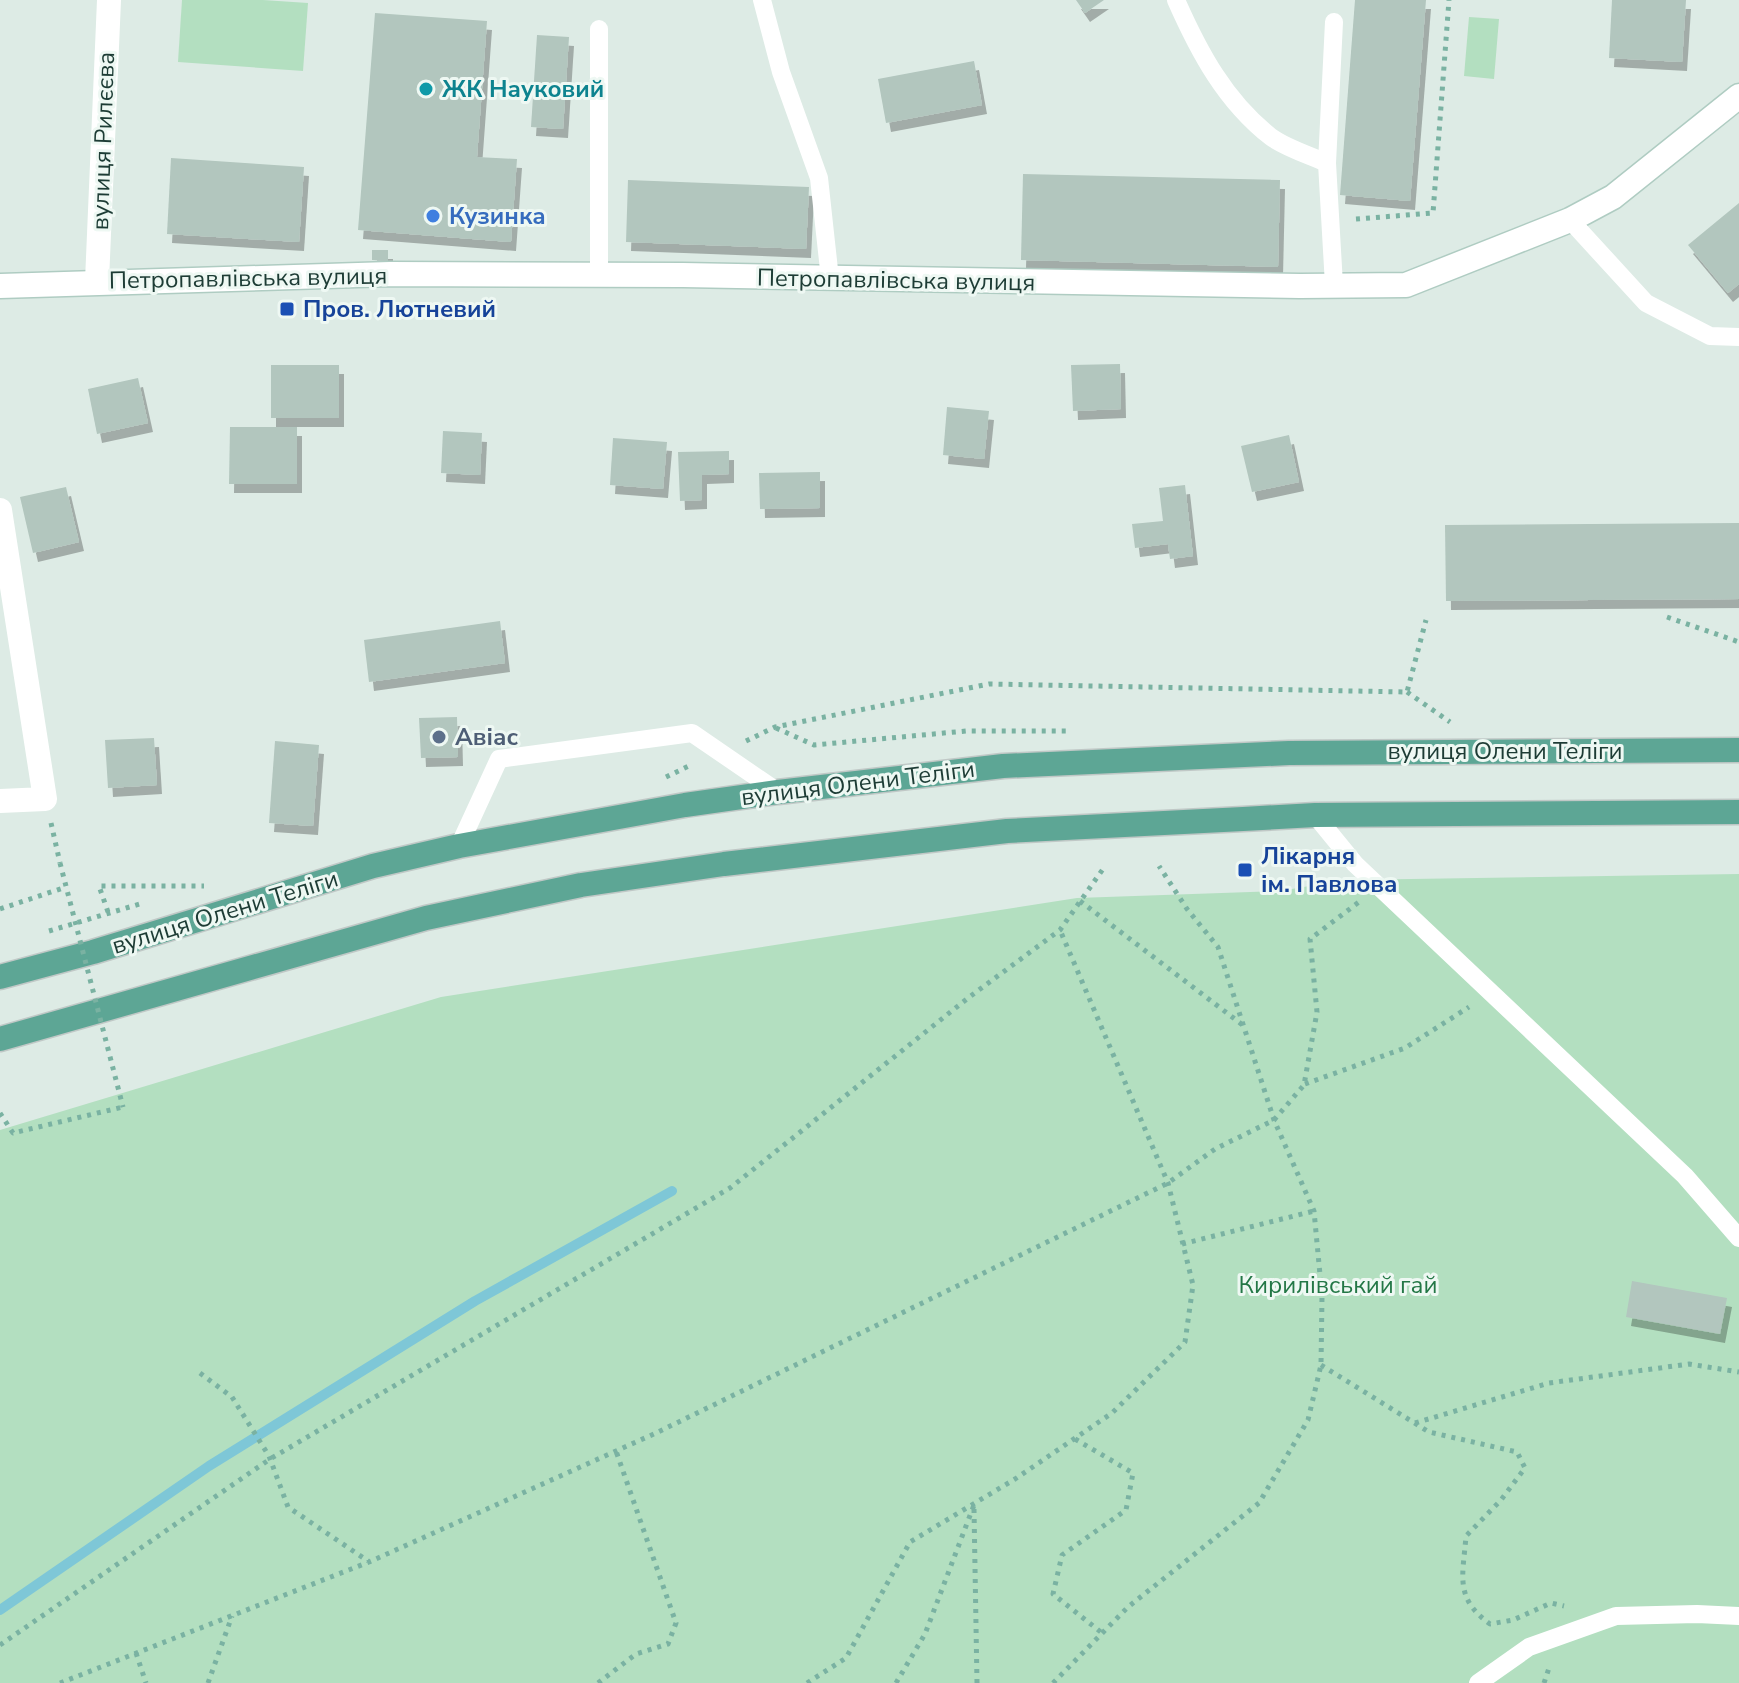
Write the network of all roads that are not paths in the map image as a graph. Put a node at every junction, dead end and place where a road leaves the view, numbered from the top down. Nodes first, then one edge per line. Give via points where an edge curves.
1 (109, 0) edge
2 (762, 0) edge
3 (1176, 0) edge
4 (1334, 22) dead end
5 (599, 29) dead end
6 (1739, 96) edge
7 (1327, 163) junction
8 (1570, 220) junction
9 (599, 275) junction
10 (830, 279) junction
11 (97, 281) junction
12 (1334, 285) junction
13 (0, 286) edge
14 (1739, 337) edge
15 (0, 510) edge
16 (1739, 750) edge
17 (778, 792) junction
18 (0, 801) edge
19 (1739, 812) edge
20 (1315, 815) junction
21 (459, 846) junction
22 (0, 977) edge
23 (0, 1039) edge
24 (1739, 1238) edge
25 (1739, 1616) edge
26 (1478, 1683) edge

1 - 11 street, вулиця Рилєєва
2 - 10 lane via 819,178
3 - 7 lane via 1198,51 1236,105 1273,138
4 - 7 lane
5 - 9 lane
6 - 8 street, Петропавлівська вулиця via 1613,197
7 - 12 lane
8 - 12 street, Петропавлівська вулиця via 1406,285
8 - 14 lane via 1646,303 1710,336
9 - 10 street, Петропавлівська вулиця
9 - 11 street, Петропавлівська вулиця
10 - 12 street, Петропавлівська вулиця
11 - 13 street, Петропавлівська вулиця
15 - 18 street via 45,799
16 - 17 main road, вулиця Олени Теліги via 1273,753 1003,766
17 - 21 main road, вулиця Олени Теліги
17 - 21 lane via 692,733 499,759
19 - 20 main road
20 - 23 main road via 1007,831 581,885 426,918
20 - 24 lane via 1355,864 1685,1176
21 - 22 main road, вулиця Олени Теліги via 373,866
25 - 26 lane via 1616,1616 1529,1647

